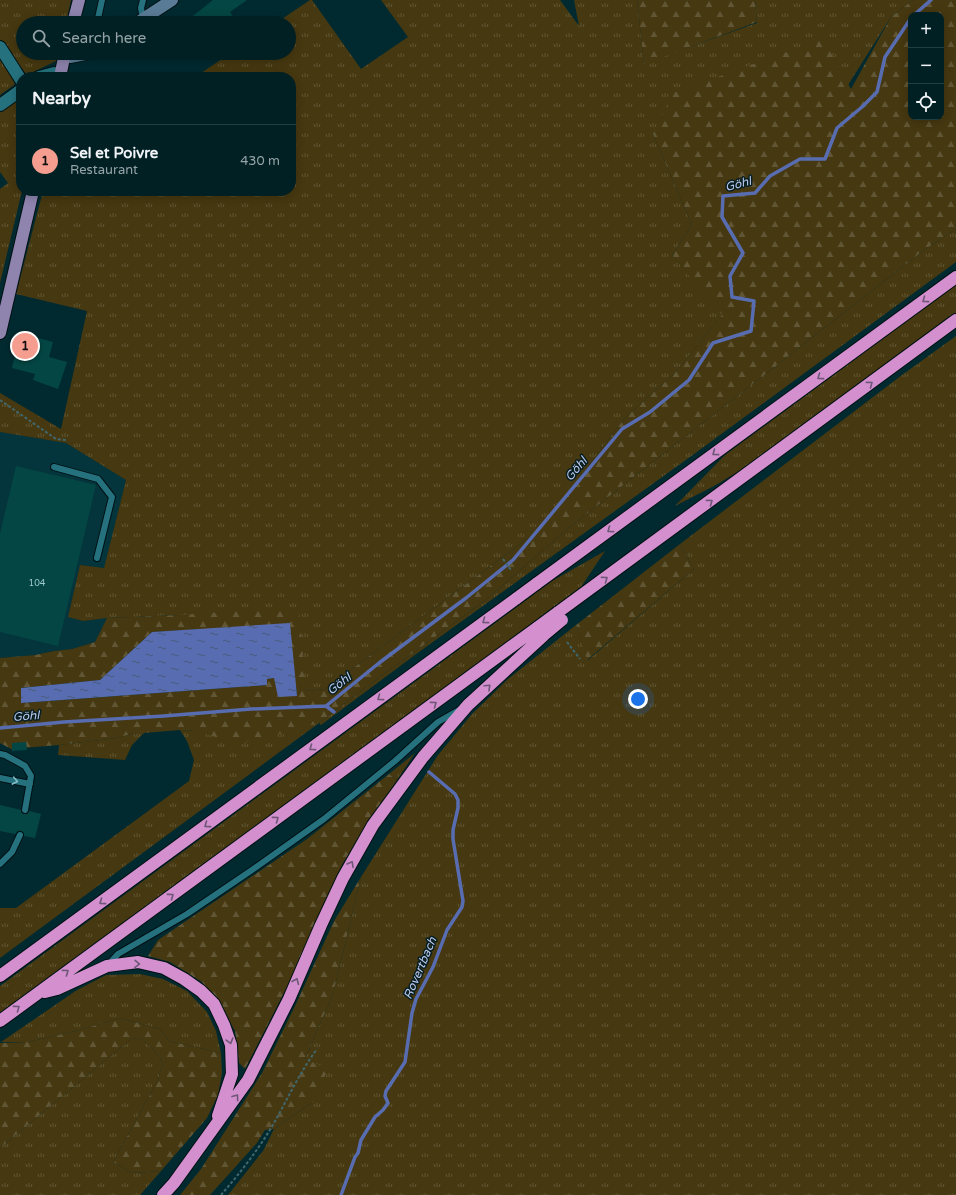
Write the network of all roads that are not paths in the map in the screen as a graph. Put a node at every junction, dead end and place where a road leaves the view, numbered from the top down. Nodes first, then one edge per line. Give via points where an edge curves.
1 (79, 0) edge
2 (102, 0) edge
3 (143, 0) edge
4 (172, 0) edge
5 (75, 16) edge
6 (99, 16) edge
7 (140, 16) edge
8 (148, 16) edge
9 (0, 47) edge
10 (64, 60) edge
11 (16, 72) edge
12 (61, 72) edge
13 (16, 93) edge
14 (0, 104) edge
15 (32, 196) edge
16 (956, 277) edge
17 (956, 320) edge
18 (0, 333) edge
19 (54, 467) dead end
20 (96, 558) dead end
21 (541, 631) junction
22 (468, 705) junction
23 (0, 754) edge
24 (0, 778) edge
25 (30, 784) junction
26 (25, 810) dead end
27 (20, 835) dead end
28 (0, 864) edge
29 (107, 966) junction
30 (0, 976) edge
31 (34, 996) junction
32 (0, 1021) edge
33 (214, 1128) junction
34 (163, 1195) edge

1 - 5 main road
2 - 6 lane
3 - 7 lane
4 - 8 street
9 - 11 street
10 - 12 main road
13 - 14 street
15 - 18 main road
16 -> 30 highway, bridge
21 -> 17 highway, bridge via 573,602
19 - 20 lane via 98,478 112,497
22 -> 21 highway
31 -> 21 highway via 391,735
22 - 29 lane via 438,722 324,819 186,914 118,954
33 -> 22 highway via 248,1080 289,999 342,878 373,825 411,772
23 - 25 lane via 25,766 31,776
24 -> 25 lane
25 - 26 lane
27 - 28 lane via 12,852
29 - 31 highway via 57,989
29 -> 33 highway via 138,962 164,968 201,991 214,1004 232,1045 232,1074
32 -> 31 highway
33 - 34 highway

